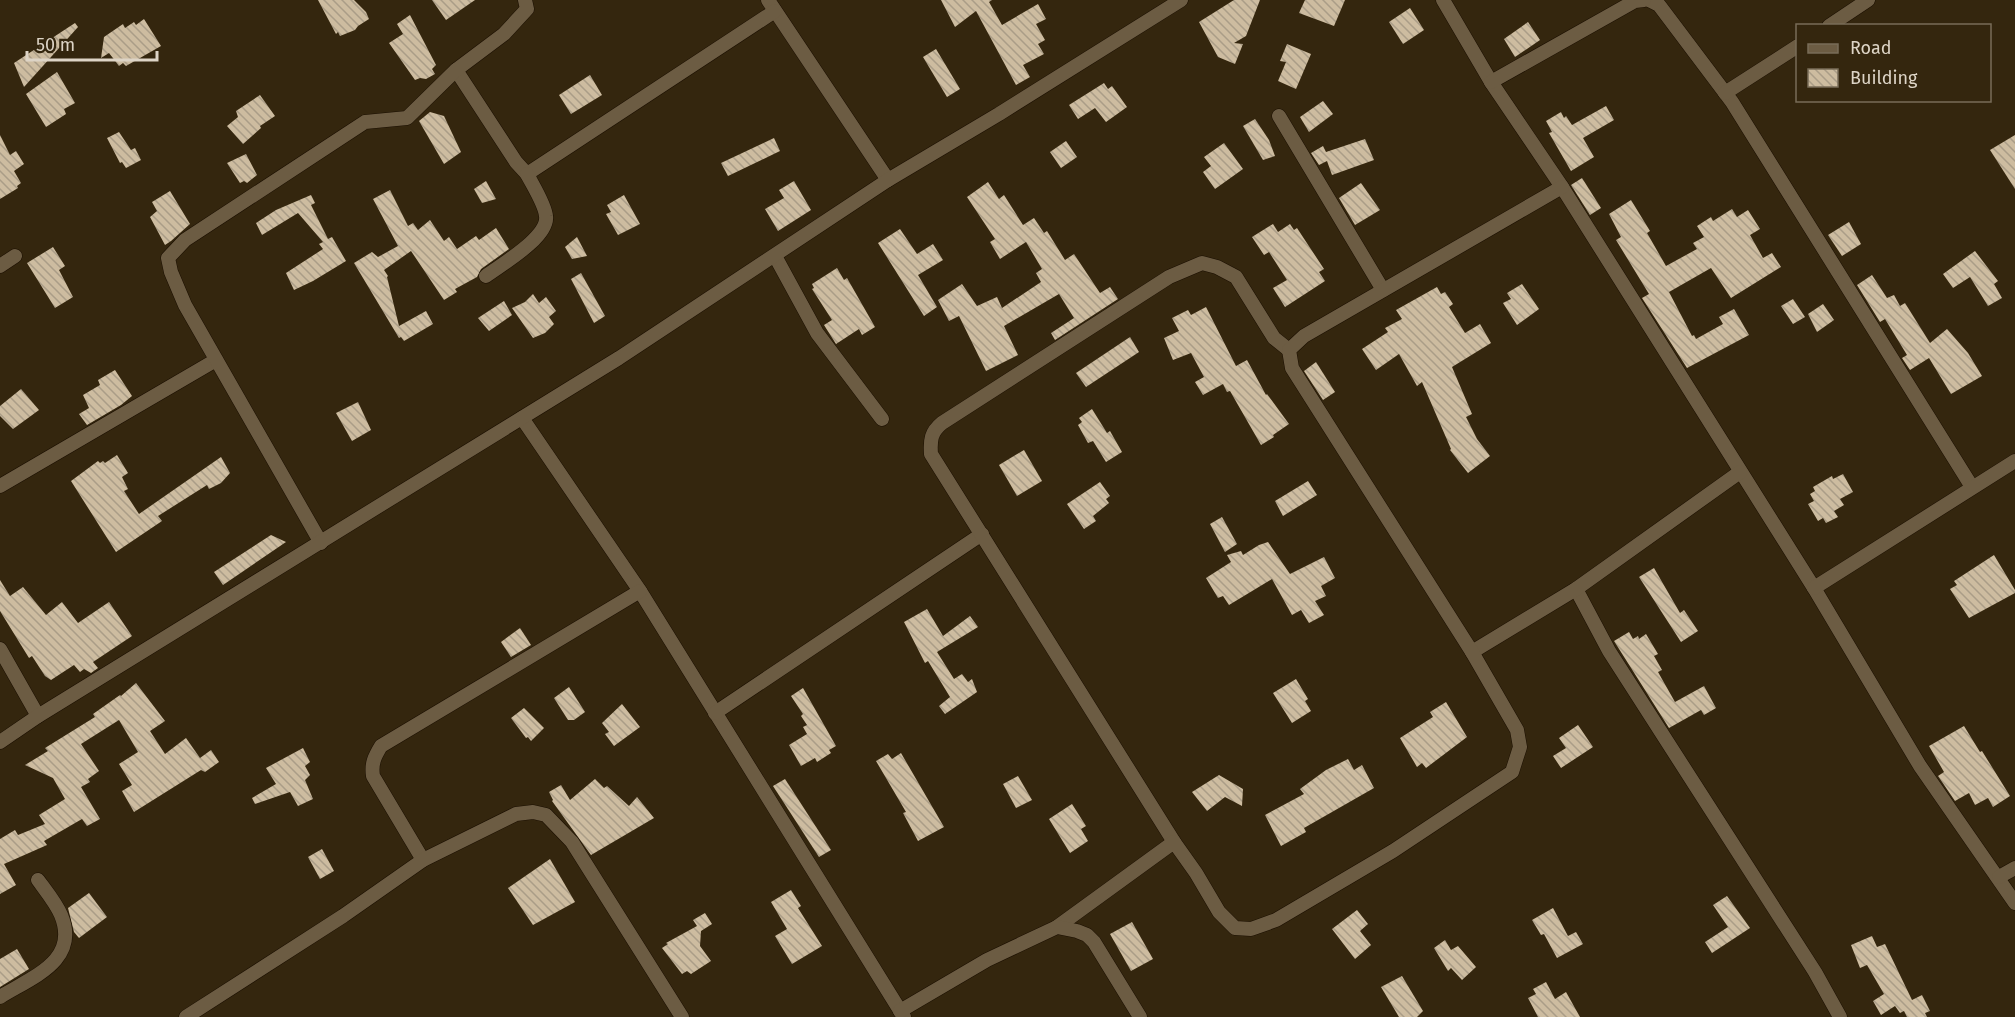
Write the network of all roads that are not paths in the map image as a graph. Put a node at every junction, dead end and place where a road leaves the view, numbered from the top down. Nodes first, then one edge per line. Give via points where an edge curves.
1 (525, 0) edge
2 (1181, 0) edge
3 (1443, 0) edge
4 (1644, 0) edge
5 (1648, 0) edge
6 (1868, 0) edge
7 (772, 5) edge
8 (1832, 24) edge
9 (1796, 47) edge
10 (456, 70) junction
11 (1491, 82) junction
12 (1725, 93) junction
13 (1279, 116) dead end
14 (527, 174) junction
15 (888, 180) junction
16 (1562, 188) junction
17 (15, 256) dead end
18 (775, 256) junction
19 (0, 266) edge
20 (486, 276) dead end
21 (1383, 290) junction
22 (1289, 350) junction
23 (216, 360) junction
24 (522, 418) junction
25 (882, 419) dead end
26 (2015, 461) edge
27 (1740, 472) junction
28 (0, 486) edge
29 (1972, 487) junction
30 (982, 534) junction
31 (321, 543) junction
32 (1814, 588) junction
33 (1576, 589) junction
34 (640, 591) junction
35 (0, 649) edge
36 (1472, 652) junction
37 (715, 713) junction
38 (38, 716) junction
39 (0, 742) edge
40 (1174, 842) junction
41 (423, 860) junction
42 (2015, 868) edge
43 (1999, 878) junction
44 (38, 880) dead end
45 (2015, 903) edge
46 (1058, 927) junction
47 (0, 997) edge
48 (902, 1014) edge
49 (186, 1017) edge
50 (682, 1017) edge
51 (1140, 1017) edge
52 (1840, 1017) edge

1 - 10 street via 527,9 504,34
2 - 15 street
3 - 11 street
4 - 11 street via 1635,1
5 - 12 street via 1659,5
6 - 8 street
7 - 14 street
7 - 15 street
9 - 12 street
10 - 14 street
10 - 23 street via 407,118 365,123 185,240 168,258 185,305
11 - 16 street
12 - 29 street
13 - 21 street
14 - 20 street via 547,214 546,227
15 - 18 street
16 - 21 street
16 - 27 street
17 - 19 street
18 - 24 street
18 - 25 street via 817,333
21 - 22 street via 1304,336
22 - 30 street via 1274,338 1236,277 1202,263 1169,277 935,429 930,438 931,454
22 - 36 street via 1292,368
23 - 28 street
23 - 31 street
24 - 31 street
24 - 34 street
26 - 29 street
27 - 32 street
27 - 33 street
29 - 32 street
30 - 37 street
30 - 40 street
31 - 38 street
32 - 43 street via 1920,766
33 - 36 street
33 - 52 street via 1609,651
34 - 37 street
34 - 41 street via 381,746 374,757 373,776
35 - 38 street
36 - 40 street via 1517,730 1520,747 1512,772 1393,851 1276,920 1251,930 1235,928 1219,912
37 - 48 street
38 - 39 street
40 - 46 street
41 - 49 street
41 - 50 street via 516,814 546,815 572,842
42 - 43 street
43 - 45 street
44 - 47 street via 61,914 65,946 56,962
46 - 48 street via 987,960
46 - 51 street via 1087,935 1094,942

